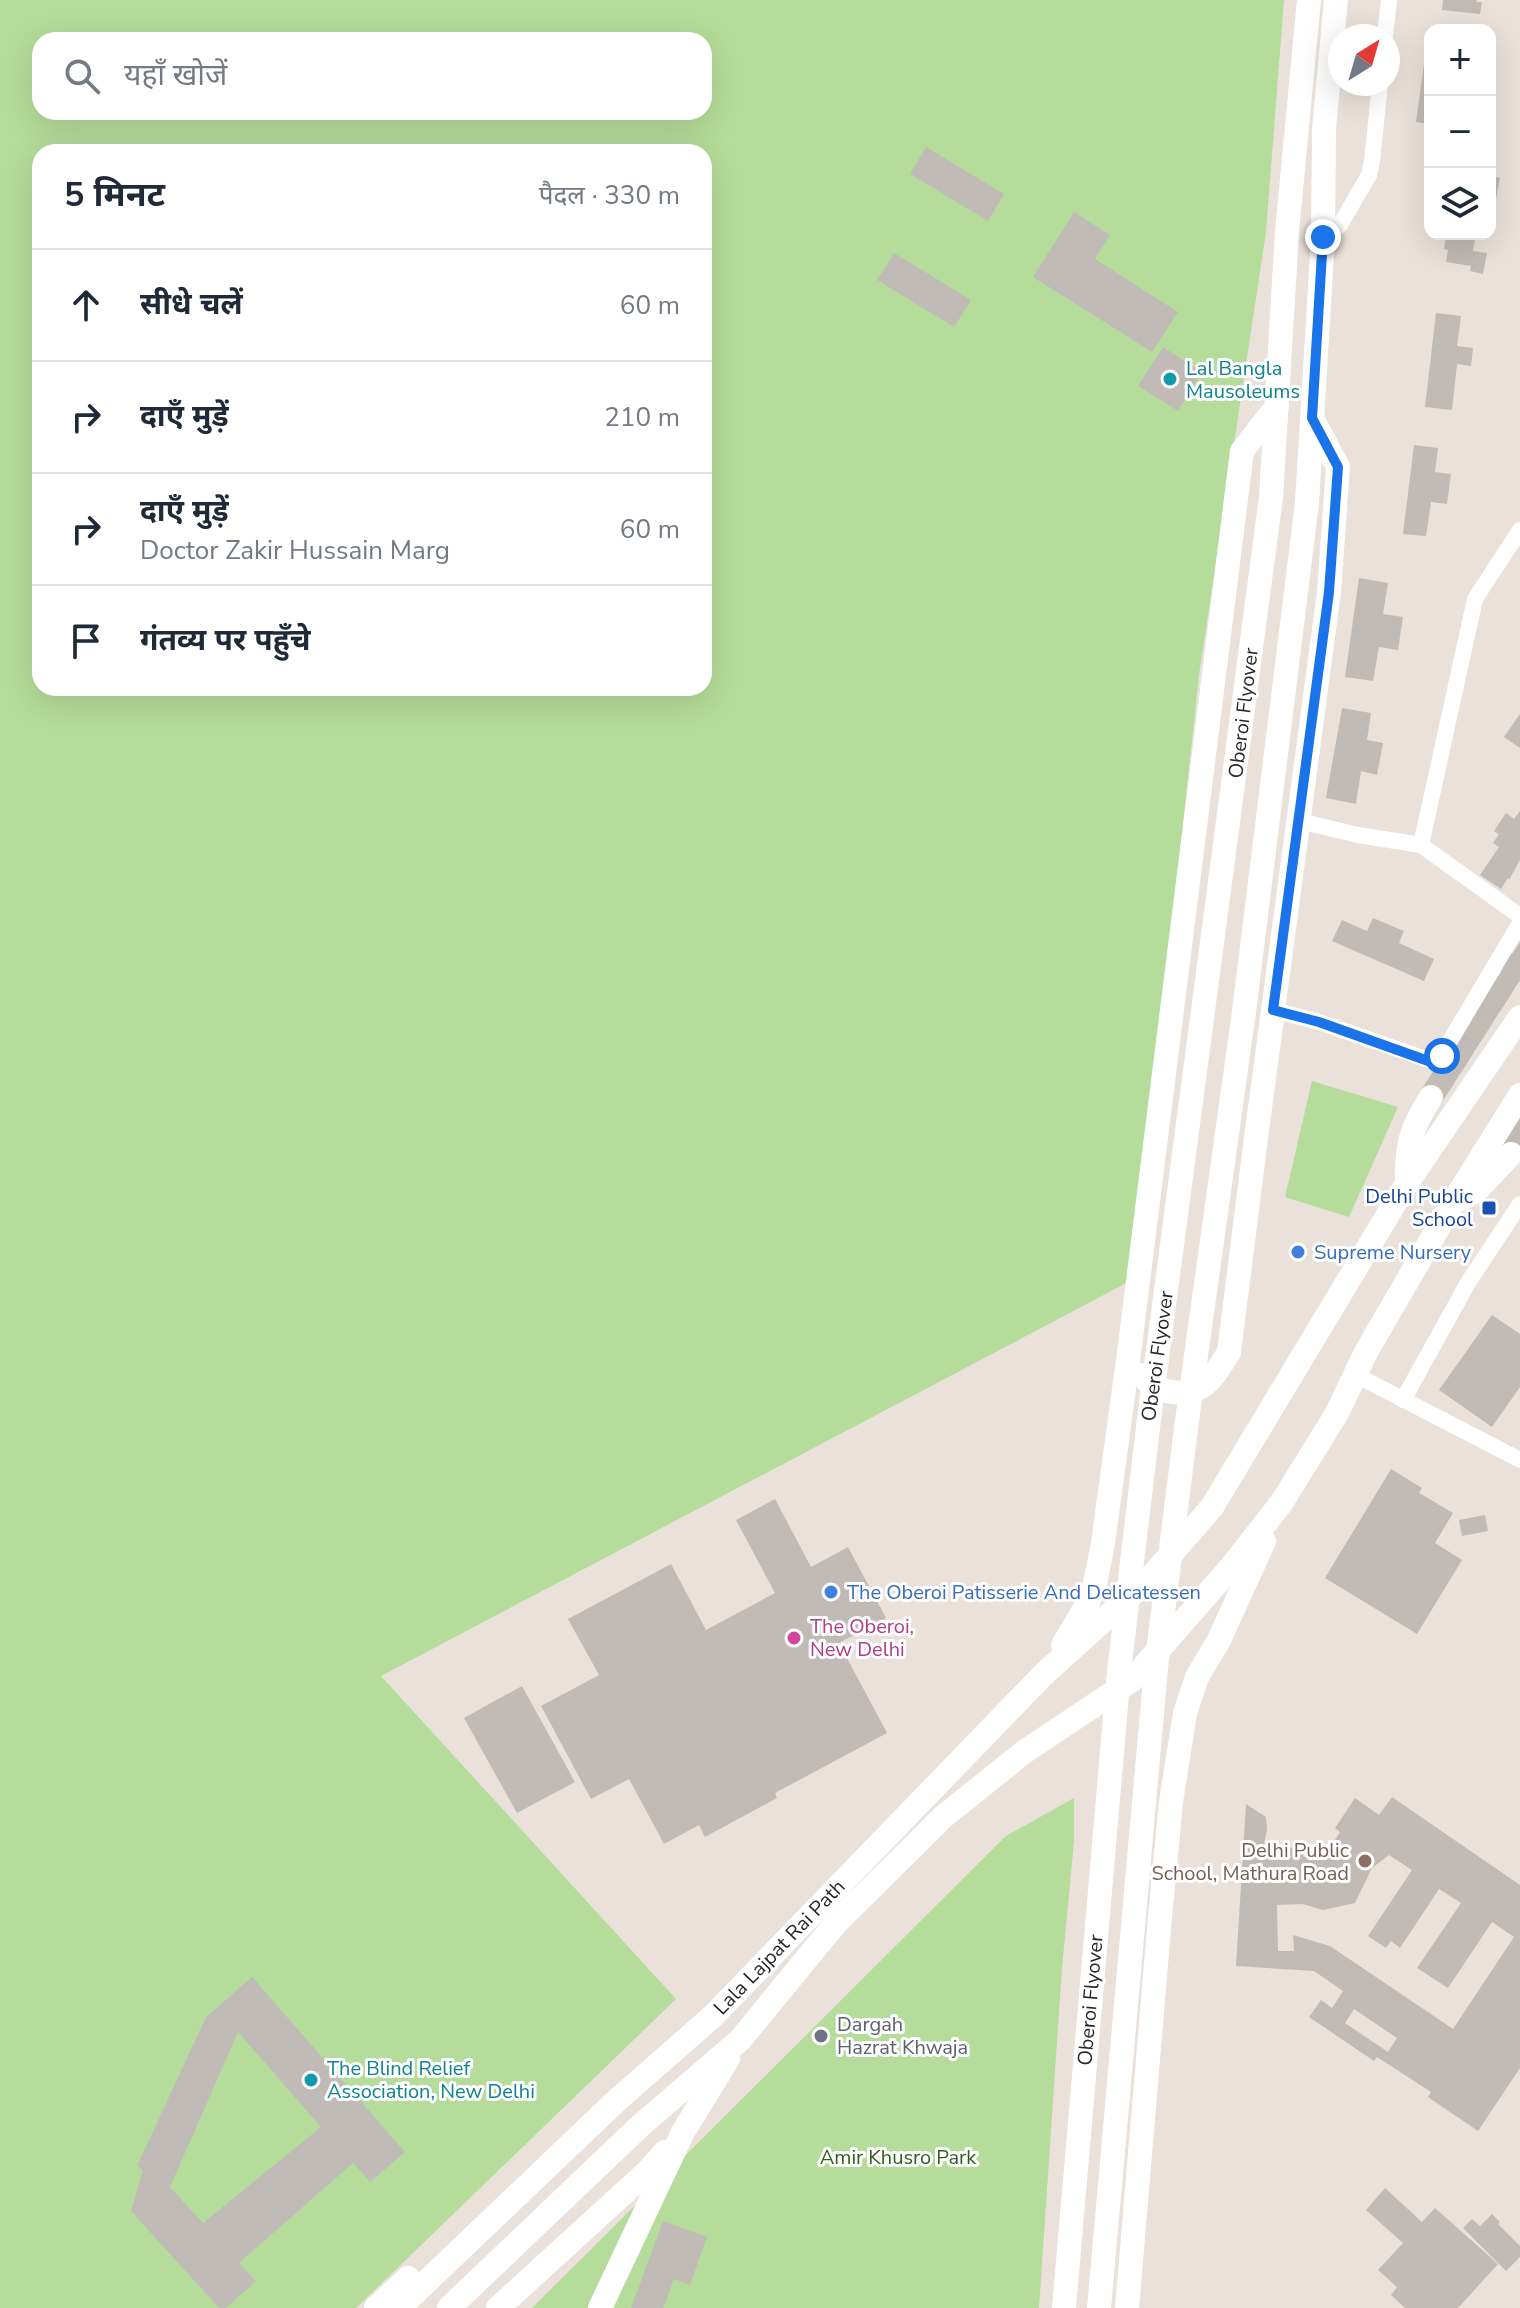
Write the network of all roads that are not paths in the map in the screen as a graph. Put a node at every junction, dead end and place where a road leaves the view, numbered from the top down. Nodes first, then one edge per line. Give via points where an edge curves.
1 (1309, 0) edge
2 (1336, 0) edge
3 (1389, 0) edge
4 (1386, 24) edge
5 (1379, 96) edge
6 (1323, 237) junction
7 (1277, 406) junction
8 (1312, 418) junction
9 (1520, 530) edge
10 (1299, 821) junction
11 (1421, 845) junction
12 (1520, 916) edge
13 (1520, 923) edge
14 (1273, 1010) junction
15 (1520, 1017) edge
16 (1520, 1095) edge
17 (1431, 1097) tunnel mouth
18 (1511, 1154) dead end
19 (1407, 1183) junction
20 (1452, 1204) junction
21 (1520, 1204) edge
22 (1130, 1345) junction
23 (1354, 1374) junction
24 (1403, 1400) junction
25 (1517, 1452) edge
26 (1282, 1502) junction
27 (1044, 1674) junction
28 (713, 2016) junction
29 (740, 2040) junction
30 (683, 2132) junction
31 (376, 2308) edge
32 (399, 2308) edge
33 (449, 2308) edge
34 (498, 2308) edge
35 (600, 2308) edge
36 (1064, 2308) edge
37 (1099, 2308) edge
38 (1127, 2308) edge

1 - 7 main road, Oberoi Flyover
2 - 6 main road, Oberoi Flyover via 1324,129
3 - 4 street
5 - 6 street via 1369,175 1340,225
6 - 8 main road, Oberoi Flyover
7 - 22 main road via 1242,451
7 - 36 main road, Oberoi Flyover via 1271,497 1119,1671
8 - 10 main road via 1338,467 1329,592
8 - 37 main road, Oberoi Flyover via 1307,503 1244,1012 1156,1668
9 - 11 street via 1475,599
10 - 11 street
10 - 14 main road
11 - 12 street
13 - 14 street via 1437,1063
14 - 22 main road via 1229,1352 1201,1387 1178,1392 1146,1381
15 - 19 main road, Lala Lajpat Rai Path
16 - 20 main road
17 - 19 main road via 1406,1153
18 - 20 main road via 1477,1190
19 - 27 main road, Lala Lajpat Rai Path via 1212,1507 1151,1577
20 - 23 main road
21 - 24 street via 1469,1281
22 - 27 main road via 1095,1584 1077,1624
23 - 24 street
23 - 26 main road via 1337,1413
24 - 25 street
26 - 29 main road, Lala Lajpat Rai Path via 1132,1680 1024,1752 943,1817 836,1923
26 - 38 main road via 1197,1677 1185,1713 1171,1802
27 - 28 main road, Lala Lajpat Rai Path
28 - 31 main road via 621,2082
28 - 32 main road, Lala Lajpat Rai Path
29 - 30 main road
29 - 33 main road, Lala Lajpat Rai Path via 640,2126
30 - 34 main road via 648,2171
30 - 35 main road

